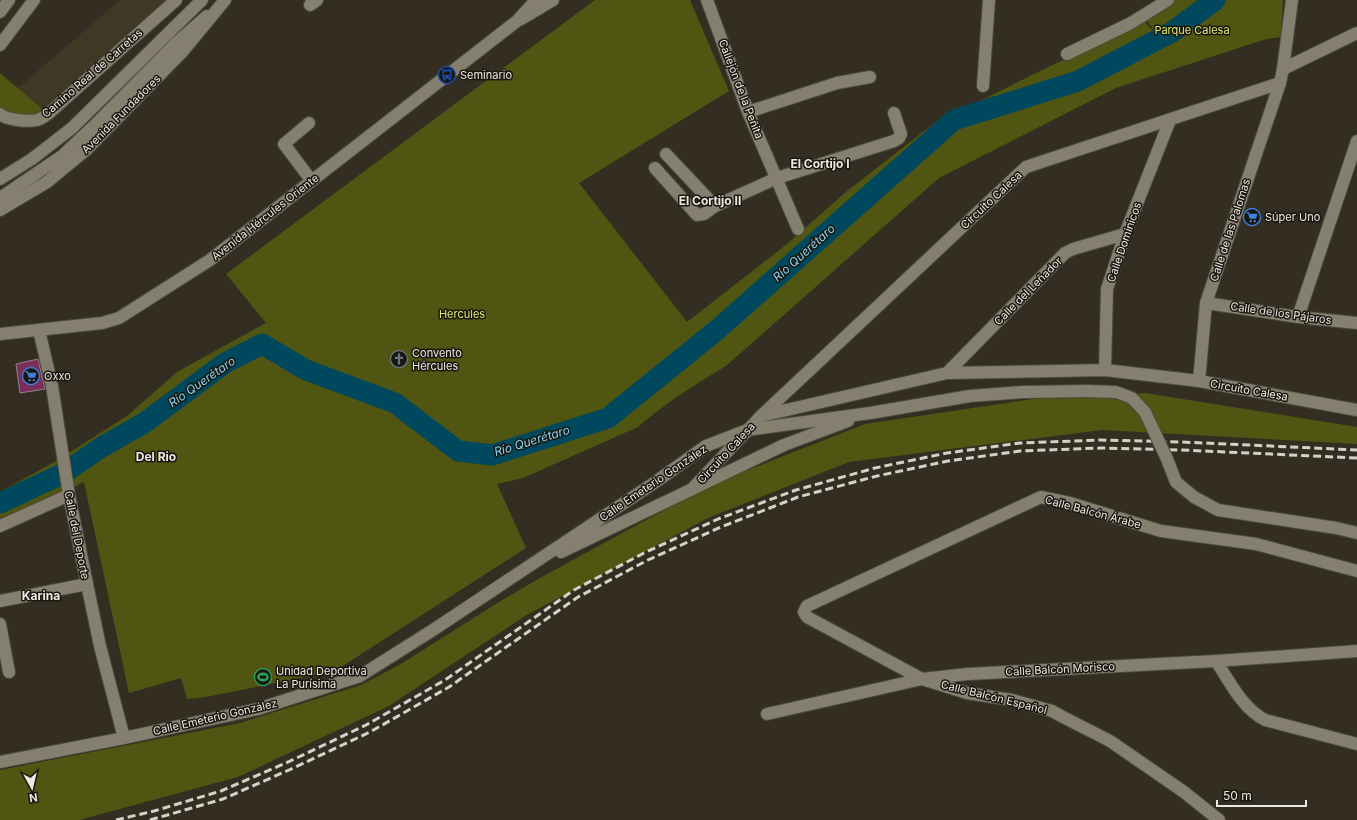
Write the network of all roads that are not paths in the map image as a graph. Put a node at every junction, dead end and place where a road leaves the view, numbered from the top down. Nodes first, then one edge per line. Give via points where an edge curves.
1 (9, 0) edge
2 (34, 0) edge
3 (176, 0) edge
4 (202, 0) edge
5 (536, 0) edge
6 (553, 0) edge
7 (707, 0) edge
8 (989, 0) edge
9 (1168, 0) edge
10 (1292, 0) edge
11 (222, 3) edge
12 (0, 12) edge
13 (517, 21) junction
14 (1357, 34) edge
15 (0, 45) edge
16 (1067, 54) dead end
17 (1284, 69) junction
18 (870, 77) dead end
19 (1280, 83) junction
20 (983, 86) dead end
21 (748, 112) junction
22 (894, 113) dead end
23 (0, 114) edge
24 (1170, 120) junction
25 (309, 123) dead end
26 (1357, 141) edge
27 (666, 154) dead end
28 (655, 168) dead end
29 (777, 178) junction
30 (0, 179) edge
31 (311, 180) junction
32 (0, 198) edge
33 (715, 206) junction
34 (0, 210) edge
35 (798, 229) dead end
36 (1125, 234) junction
37 (1206, 303) junction
38 (1298, 317) junction
39 (1357, 323) edge
40 (40, 330) junction
41 (0, 334) edge
42 (1105, 370) junction
43 (947, 373) junction
44 (1199, 381) junction
45 (1357, 410) edge
46 (870, 413) junction
47 (761, 416) junction
48 (747, 430) junction
49 (654, 483) junction
50 (691, 490) junction
51 (68, 492) junction
52 (664, 503) junction
53 (0, 526) edge
54 (1357, 534) edge
55 (1357, 571) edge
56 (519, 573) junction
57 (87, 584) junction
58 (0, 601) edge
59 (804, 612) joint
60 (0, 624) edge
61 (1357, 650) edge
62 (1216, 661) junction
63 (9, 672) dead end
64 (922, 679) junction
65 (768, 714) dead end
66 (124, 738) junction
67 (1357, 744) edge
68 (0, 762) edge
69 (1219, 820) edge

1 - 12 street
2 - 15 street
3 - 23 street, Camino Real de Carretas via 39,120 26,121 3,117
4 - 30 street via 72,128 32,159
5 - 13 street
6 - 13 street
7 - 21 street, Callejón de la Peñita
8 - 20 street
9 - 16 street via 1131,23
10 - 17 street
11 - 32 street via 176,43 62,156
11 - 34 street, Avenida Fundadores via 183,51 87,149 47,182
13 - 31 street, Avenida Hércules Oriente
14 - 17 street
17 - 19 street
18 - 21 street via 837,83
19 - 24 street, Circuito Calesa
19 - 37 street, Calle de las Palomas
21 - 29 street, Callejón de la Peñita
22 - 29 street via 901,134 894,141
24 - 36 street, Calle Dominicos
24 - 47 street, Circuito Calesa via 1026,167
25 - 31 street via 284,144
26 - 38 street
27 - 33 street
28 - 33 street via 697,215 704,214
29 - 33 street
29 - 35 street, Callejón de la Peñita
31 - 40 street, Avenida Hércules Oriente via 210,260 119,318 102,323
36 - 42 street, Calle Dominicos via 1107,289
36 - 43 street, Calle del Leñador via 1065,253
37 - 38 street, Calle de los Pájaros
37 - 44 street, Calle de las Palomas
38 - 39 street, Calle de los Pájaros
40 - 41 street, Avenida Hércules Oriente
40 - 51 street, Calle del Deporte via 52,386
42 - 43 street, Circuito Calesa
42 - 44 street, Circuito Calesa
43 - 47 street, Circuito Calesa
44 - 45 street, Circuito Calesa
46 - 48 street, Calle Emeterio González
46 - 50 street, Calle Emeterio González via 784,445
46 - 54 street, Calle Emeterio González, bridge via 970,396 1023,392 1116,392 1132,398 1145,412 1176,482 1194,497 1218,510 1336,528
47 - 48 street, Circuito Calesa
48 - 49 street, Calle Emeterio González via 706,446
48 - 50 street, Circuito Calesa
49 - 52 street via 654,494
49 - 56 street, Calle Emeterio González
50 - 52 street, Calle Emeterio González
51 - 53 street
51 - 57 street, Calle del Deporte
52 - 56 street, Calle Emeterio González
55 - 59 street, Calle Balcón Árabe via 1256,544 1161,531 1070,503 1041,497 807,606
56 - 66 street, Calle Emeterio González via 360,676 258,709
57 - 58 street
57 - 66 street, Calle del Deporte
59 - 64 street, Calle Balcón Español via 807,617
60 - 63 street
61 - 62 street, Calle Balcón Morisco
62 - 64 street, Calle Balcón Morisco via 968,674
62 - 67 street via 1246,706 1256,715 1265,720
64 - 65 street, Calle Balcón Morisco
64 - 69 street, Calle Balcón Español via 967,693 1012,700 1058,714 1110,741 1184,792
66 - 68 street, Calle Emeterio González

